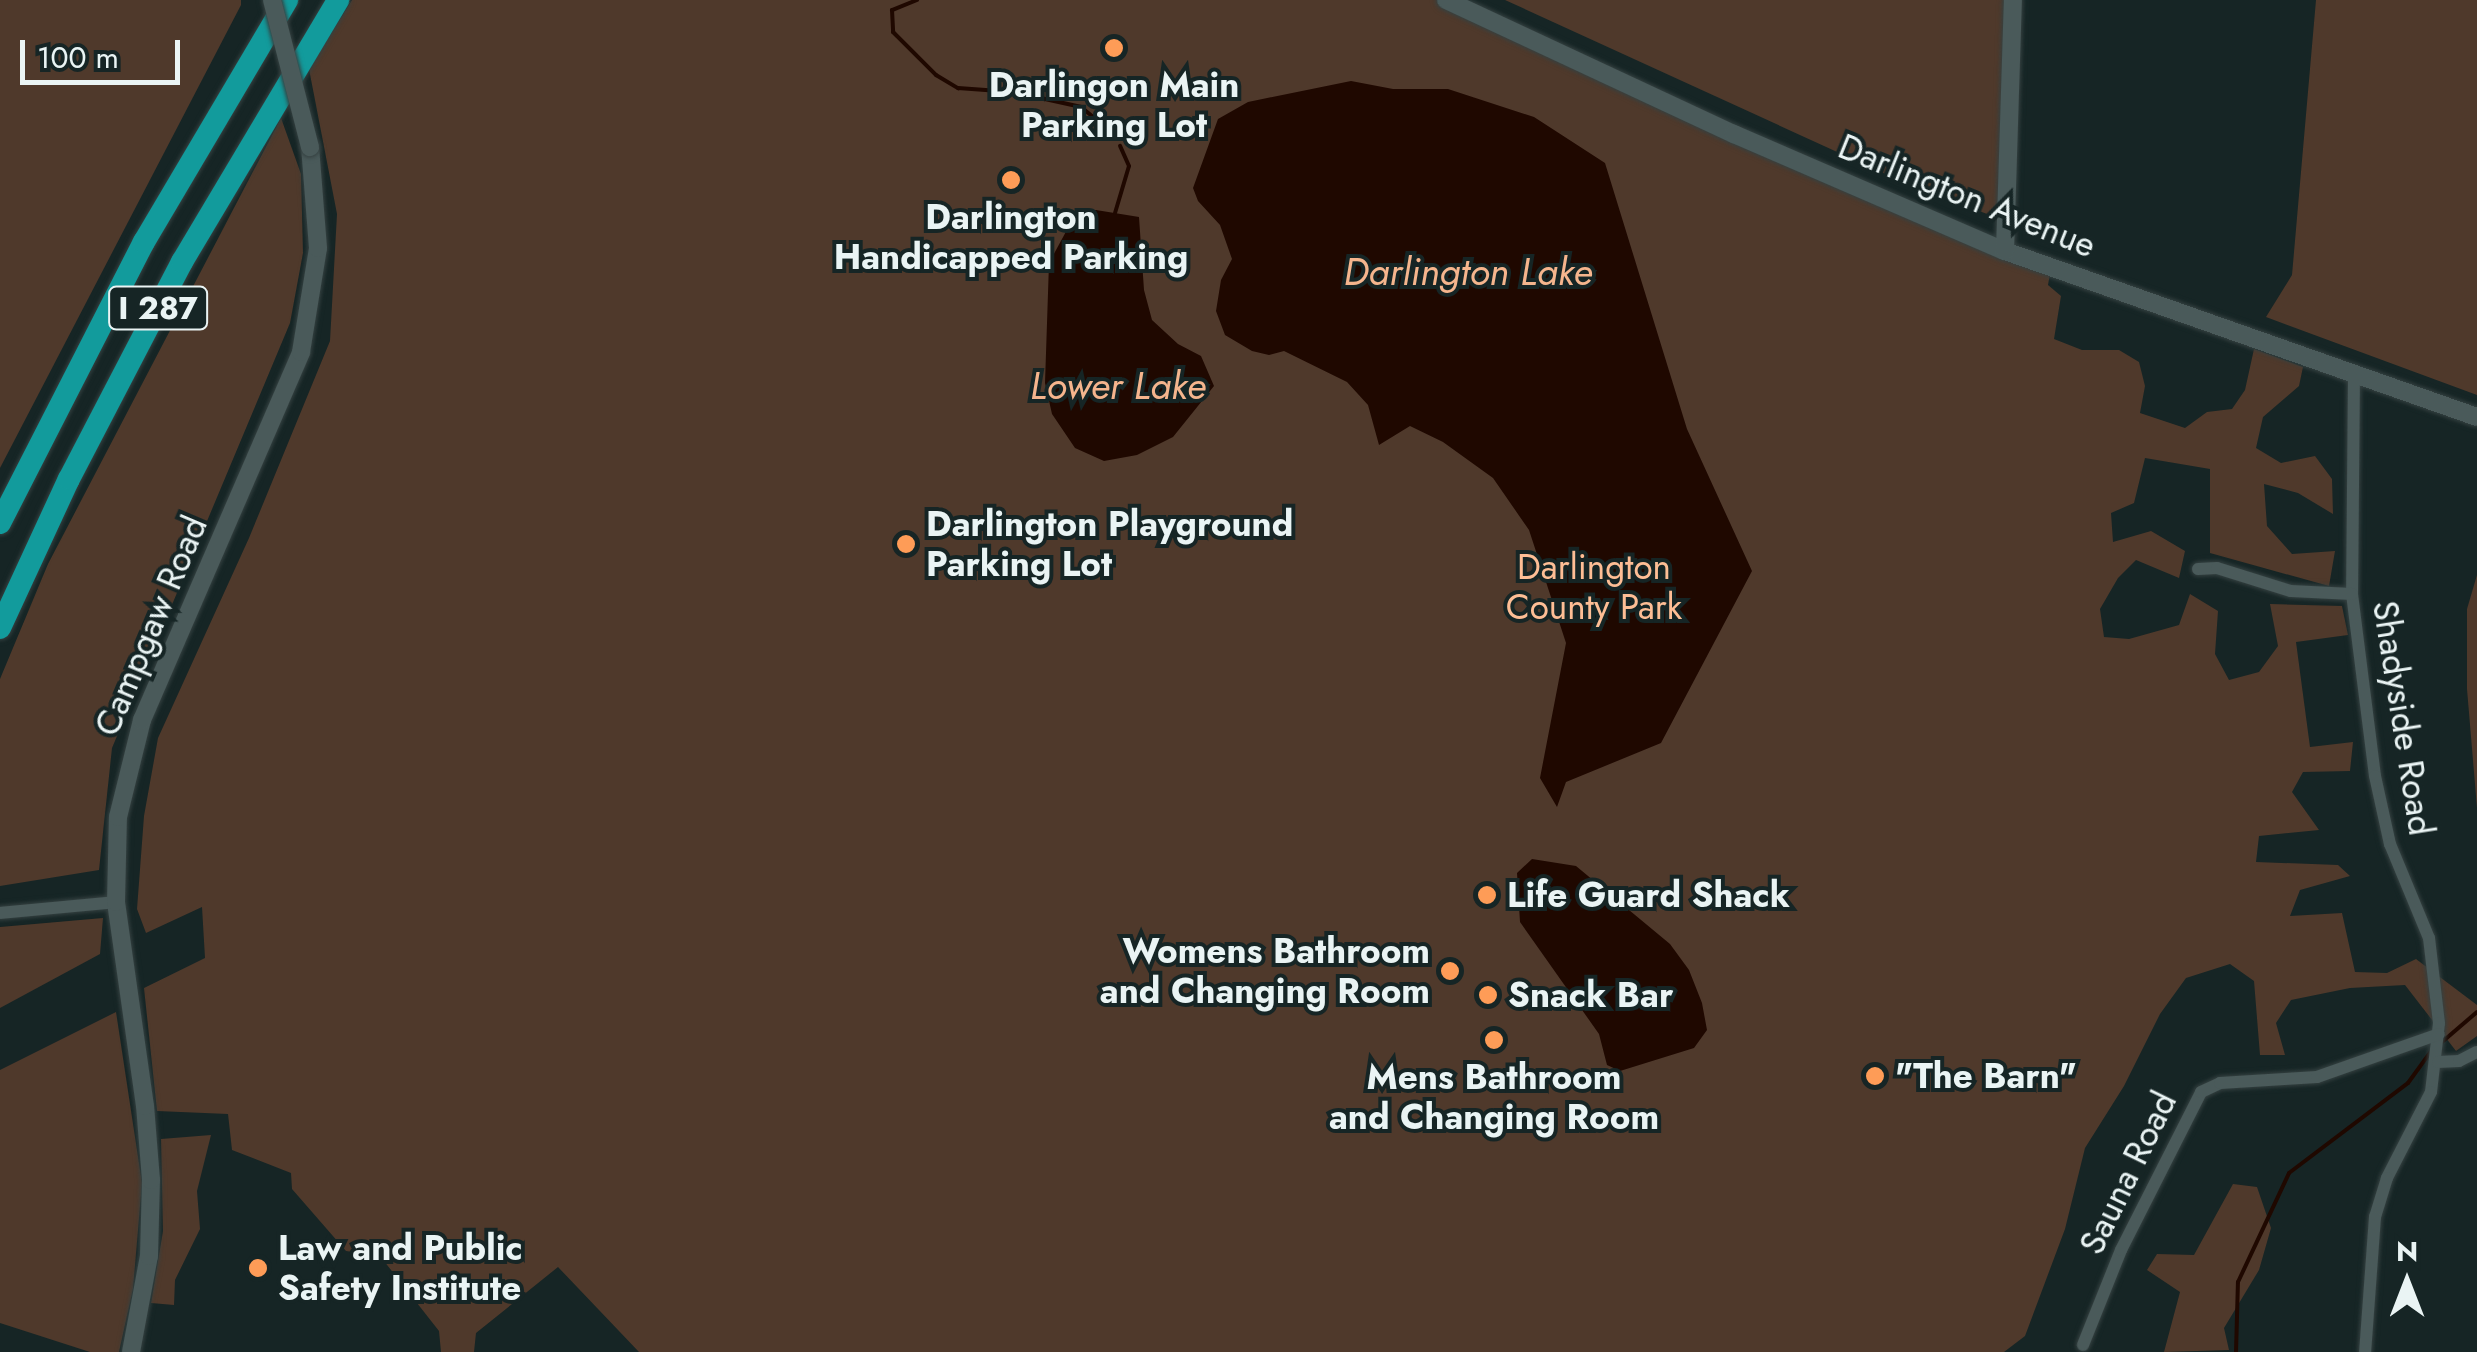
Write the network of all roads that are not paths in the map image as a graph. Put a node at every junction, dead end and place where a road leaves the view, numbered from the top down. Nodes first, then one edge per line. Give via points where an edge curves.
1 (272, 0) edge
2 (287, 0) edge
3 (338, 0) edge
4 (1446, 0) edge
5 (2013, 0) edge
6 (2005, 251) junction
7 (2354, 372) junction
8 (2477, 418) edge
9 (0, 524) edge
10 (2198, 569) dead end
11 (2352, 594) junction
12 (0, 628) edge
13 (116, 902) junction
14 (0, 913) edge
15 (2439, 1034) junction
16 (2477, 1052) edge
17 (2438, 1062) junction
18 (2083, 1345) dead end
19 (130, 1352) edge
20 (2365, 1352) edge

1 - 13 main road, Campgaw Road, bridge via 310,147 318,248 304,338 142,720 118,817
2 - 9 highway, I 287 via 144,242
3 - 12 highway, I 287 via 182,262
4 - 6 main road, Darlington Avenue
5 - 6 main road
6 - 7 main road, Darlington Avenue
7 - 8 main road, Darlington Avenue
7 - 11 street, Shadyside Road
10 - 11 street via 2218,568 2291,592
11 - 15 street, Shadyside Road via 2383,815 2428,938
13 - 14 street
13 - 19 main road, Campgaw Road via 151,1180 148,1256
15 - 17 street, Shadyside Road
15 - 18 street, Sauna Road via 2316,1078 2220,1083 2201,1092 2121,1250
16 - 17 street
17 - 20 street, Shadyside Road via 2426,1105 2387,1178 2375,1217

